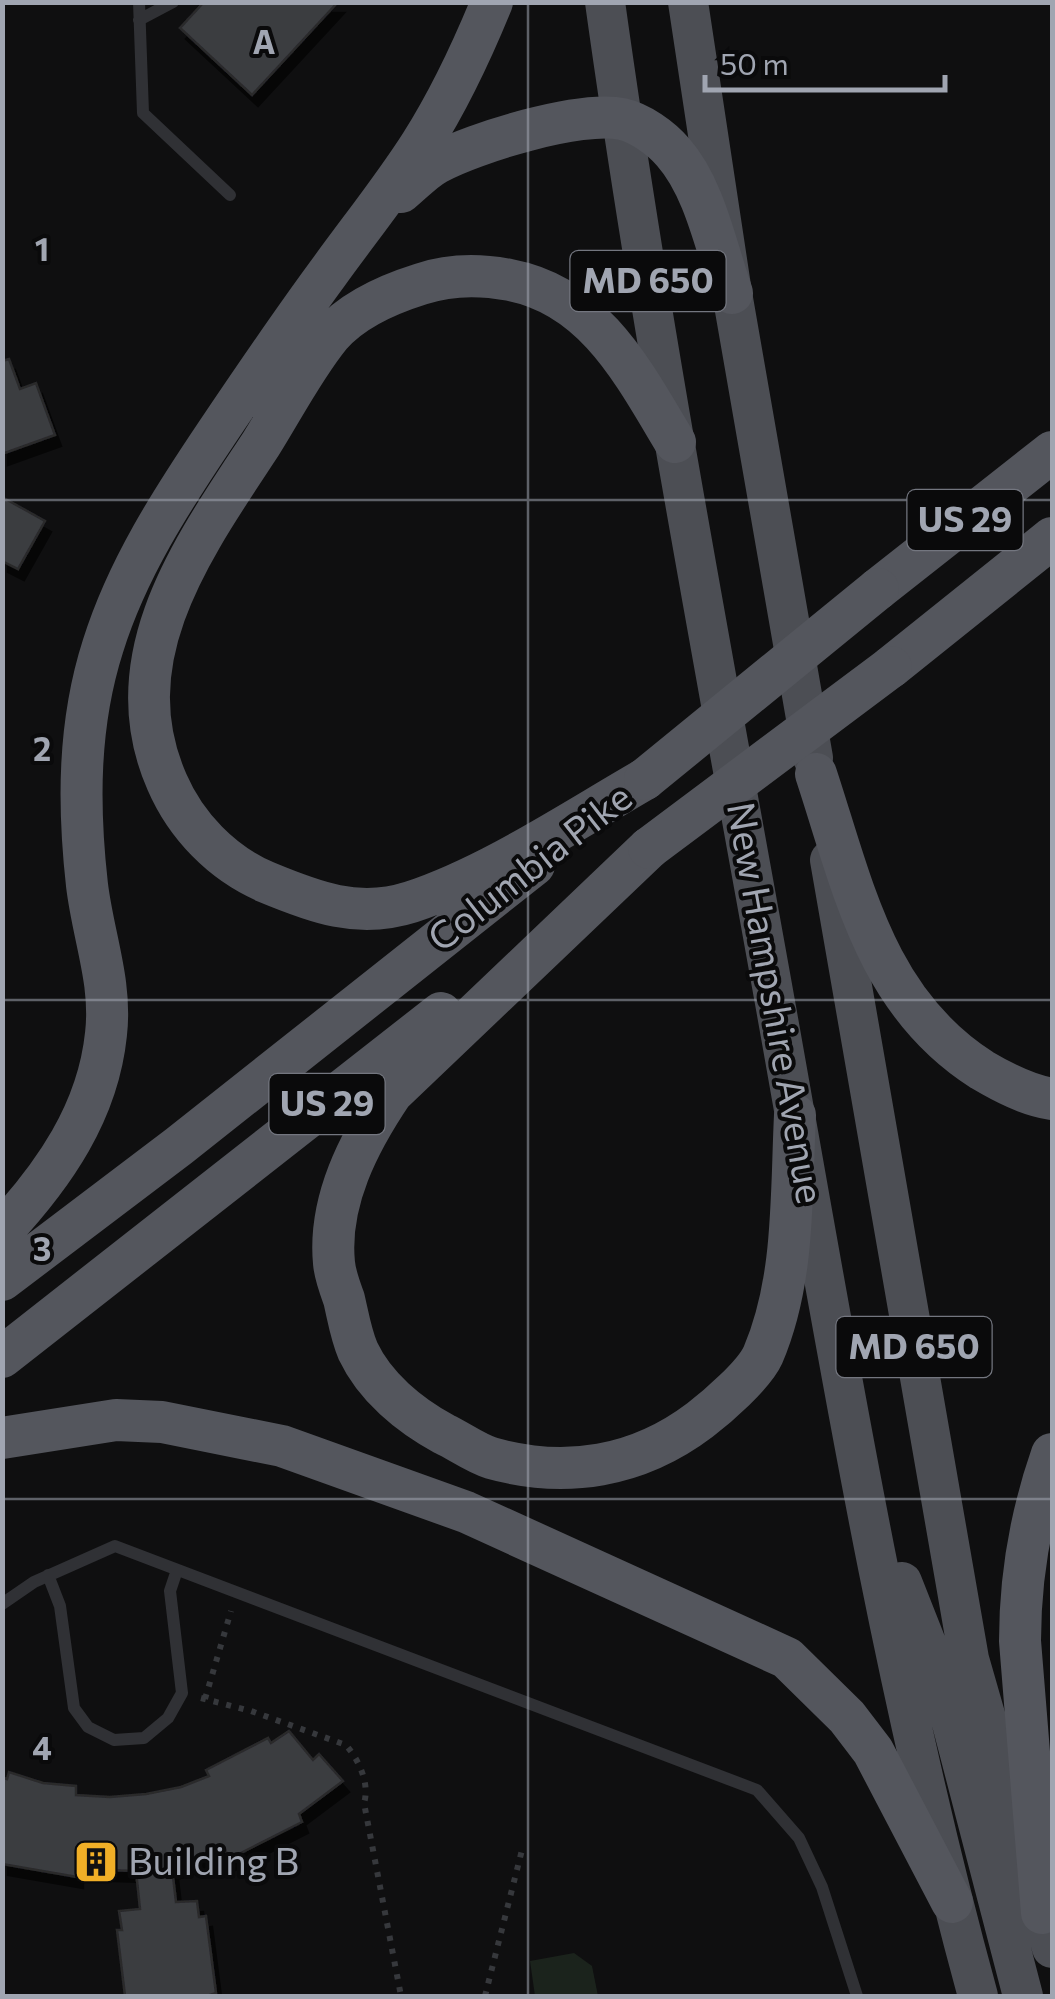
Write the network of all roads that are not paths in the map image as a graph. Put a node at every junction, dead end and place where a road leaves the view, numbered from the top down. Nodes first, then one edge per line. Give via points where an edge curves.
1 (138, 2) edge
2 (173, 2) edge
3 (492, 2) edge
4 (605, 2) edge
5 (688, 2) edge
6 (139, 20) junction
7 (622, 119) junction
8 (230, 195) dead end
9 (366, 221) junction
10 (732, 293) junction
11 (675, 442) junction
12 (1052, 452) edge
13 (1052, 538) edge
14 (1052, 576) edge
15 (935, 631) junction
16 (816, 774) junction
17 (644, 779) junction
18 (649, 848) junction
19 (1052, 1099) edge
20 (795, 1115) junction
21 (2, 1230) edge
22 (2, 1280) edge
23 (2, 1357) edge
24 (2, 1438) edge
25 (1052, 1454) edge
26 (856, 1467) junction
27 (177, 1570) junction
28 (48, 1575) junction
29 (2, 1604) edge
30 (952, 1902) junction
31 (1048, 1930) edge
32 (857, 1996) edge
33 (978, 1996) edge
34 (1023, 1996) edge

1 - 6 lane
2 - 6 lane
3 - 9 highway via 422,143
4 - 7 main road, New Hampshire Avenue / MD 650
5 - 10 main road, New Hampshire Avenue / MD 650
6 - 8 lane via 144,114
7 - 9 highway via 517,132 436,164
7 - 10 highway via 676,154
7 - 11 main road, New Hampshire Avenue / MD 650
9 - 21 highway via 193,468 139,556 103,646 82,734 82,820 105,970 106,1038 86,1112 59,1164
10 - 16 main road, New Hampshire Avenue / MD 650
11 - 17 highway via 596,324 535,284 447,276 383,296 332,334 238,479 159,623 149,671 148,716 178,808 246,873 351,911 409,903 499,862
11 - 20 main road, New Hampshire Avenue / MD 650
12 - 17 highway, Columbia Pike / US 29, bridge
13 - 15 highway, Columbia Pike / US 29
14 - 15 highway
15 - 18 highway, Columbia Pike / US 29, bridge
16 - 19 highway via 861,910 905,1000 965,1059 1003,1083
16 - 31 main road, New Hampshire Avenue / MD 650 via 969,1659
17 - 22 highway, Columbia Pike / US 29
18 - 20 highway via 392,1093 367,1131 336,1218 334,1263 358,1351 417,1419 489,1458 566,1469 620,1462 671,1442 761,1360 789,1253
18 - 23 highway, Columbia Pike / US 29
20 - 26 main road, New Hampshire Avenue / MD 650
24 - 30 highway via 116,1420 162,1422 282,1446 466,1512 787,1658 873,1751
25 - 31 highway via 1020,1606
26 - 30 main road, New Hampshire Avenue / MD 650
26 - 34 main road via 941,1681
27 - 28 lane via 115,1546
27 - 28 lane via 170,1591 182,1692 168,1718 144,1738 114,1740 88,1727 74,1708 60,1606
27 - 32 lane via 757,1790 799,1838 822,1886
28 - 29 lane
30 - 33 main road, New Hampshire Avenue / MD 650

